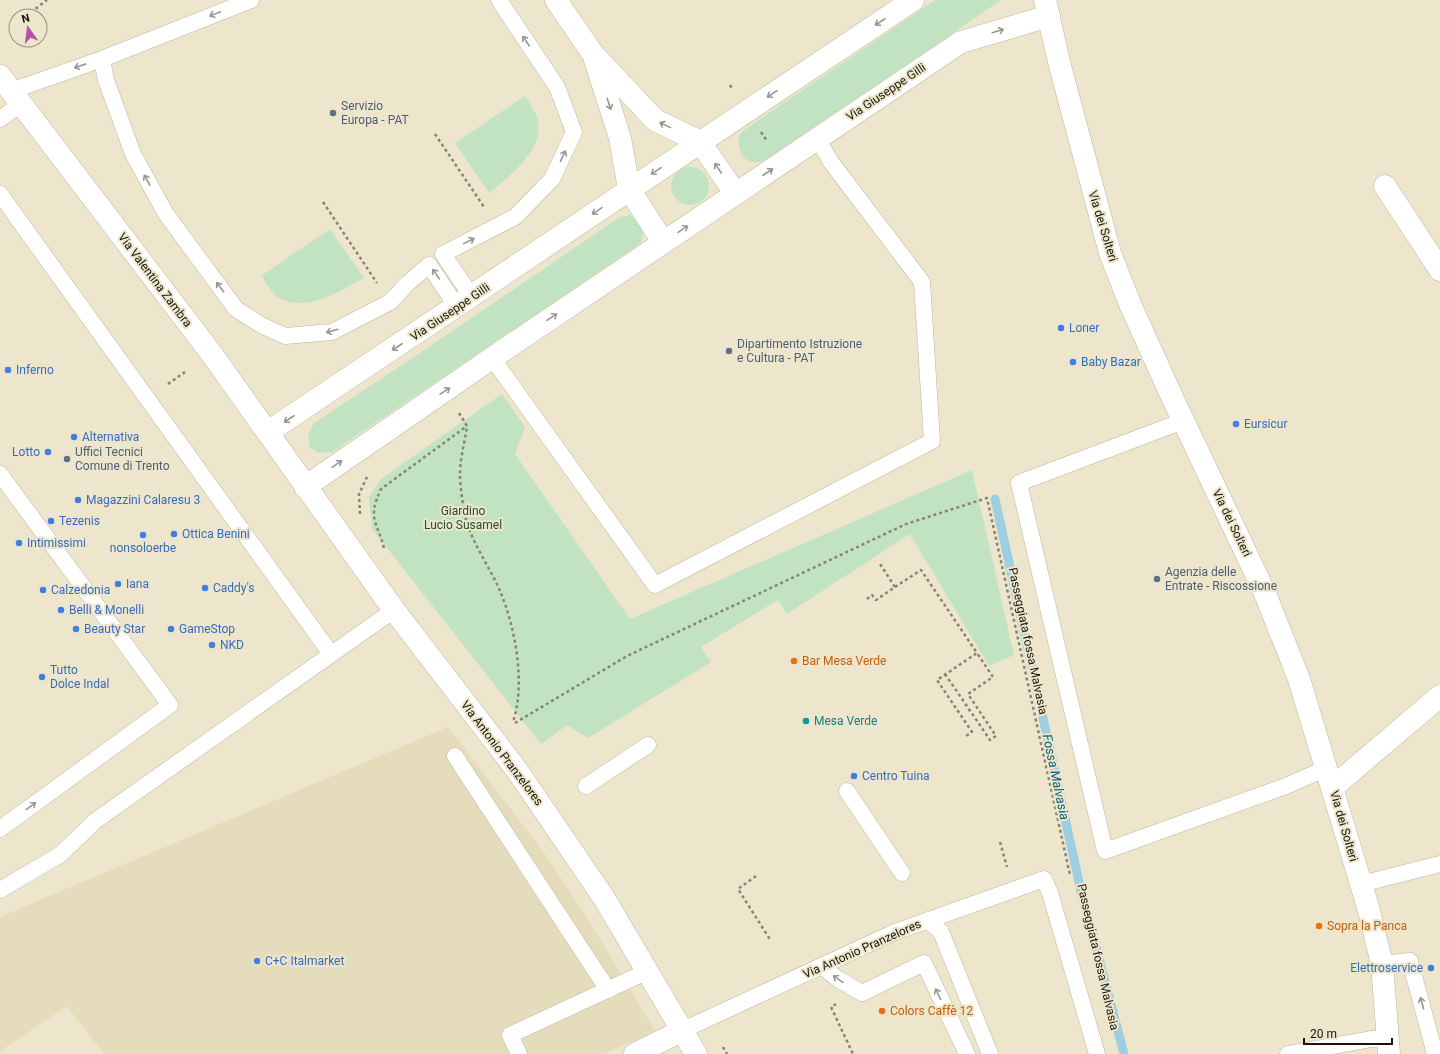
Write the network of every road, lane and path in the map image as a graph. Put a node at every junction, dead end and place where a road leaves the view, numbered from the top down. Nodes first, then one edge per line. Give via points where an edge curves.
1 (47, 0) edge
2 (251, 0) edge
3 (499, 0) edge
4 (556, 0) edge
5 (913, 0) edge
6 (36, 8) edge
7 (1047, 8) edge
8 (592, 54) junction
9 (102, 59) junction
10 (730, 85) dead end
11 (10, 90) edge
12 (747, 111) junction
13 (0, 119) edge
14 (435, 134) dead end
15 (817, 138) junction
16 (700, 142) junction
17 (782, 163) junction
18 (1385, 186) dead end
19 (629, 189) junction
20 (735, 193) junction
21 (0, 194) edge
22 (323, 202) dead end
23 (485, 208) dead end
24 (663, 242) junction
25 (1440, 270) edge
26 (382, 290) dead end
27 (464, 302) junction
28 (492, 358) junction
29 (185, 372) dead end
30 (168, 384) dead end
31 (452, 415) dead end
32 (1183, 421) junction
33 (467, 426) junction
34 (268, 432) junction
35 (0, 474) edge
36 (368, 476) dead end
37 (305, 487) junction
38 (361, 516) dead end
39 (385, 552) dead end
40 (880, 564) dead end
41 (895, 587) junction
42 (867, 599) dead end
43 (394, 610) junction
44 (977, 653) junction
45 (331, 654) junction
46 (946, 674) junction
47 (1440, 696) edge
48 (966, 736) dead end
49 (648, 745) dead end
50 (455, 756) dead end
51 (1330, 778) junction
52 (586, 786) dead end
53 (847, 791) dead end
54 (0, 829) edge
55 (1440, 864) edge
56 (902, 873) dead end
57 (756, 876) dead end
58 (1071, 878) dead end
59 (1361, 884) junction
60 (0, 890) edge
61 (928, 920) junction
62 (770, 941) dead end
63 (1382, 964) junction
64 (821, 966) junction
65 (648, 971) junction
66 (608, 990) junction
67 (862, 993) junction
68 (683, 1030) junction
69 (1389, 1046) edge
70 (519, 1054) edge
71 (634, 1054) edge
72 (696, 1054) edge
73 (853, 1054) edge
74 (967, 1054) edge
75 (990, 1054) edge
76 (1097, 1054) edge
77 (1288, 1054) edge
78 (1435, 1054) edge

1 - 6 path
2 -> 9 lane
27 -> 3 lane via 443,254 515,217 552,179 574,132 557,87
4 - 8 street
5 -> 12 street, Via Giuseppe Gilli
15 -> 7 street, Via Giuseppe Gilli via 961,42
7 - 32 street, Via dei Solteri via 1110,253
16 -> 8 street via 655,120
8 -> 19 street via 620,138
9 -> 11 lane
27 -> 9 lane via 429,265 390,302 332,332 284,336 236,309 166,214 133,154 106,80
10 - 12 path
11 - 13 lane
11 - 34 street, Via Valentina Zambra via 211,353
12 - 16 street, Via Giuseppe Gilli
12 - 17 path
14 - 23 path
15 - 17 street, Via Giuseppe Gilli
15 - 28 lane via 832,162 922,282 932,441 655,585
16 -> 19 street, Via Giuseppe Gilli
20 -> 16 street
20 -> 17 street, Via Giuseppe Gilli
18 - 25 street
19 - 24 street
19 -> 27 street, Via Giuseppe Gilli
24 -> 20 street, Via Giuseppe Gilli
21 - 45 lane
22 - 26 path
28 -> 24 street, Via Giuseppe Gilli
27 -> 34 street, Via Giuseppe Gilli
37 -> 28 street, Via Giuseppe Gilli
29 - 30 path
31 - 33 path via 458,411
32 - 51 street, Via dei Solteri via 1283,635
32 - 51 lane via 1019,482 1105,851 1286,786
33 - 39 path via 381,489 375,502 374,514
33 - 58 path, Passeggiata fossa Malvasia via 460,474 466,517 500,591 512,627 518,669 517,711 512,724 628,656 906,524 987,498
34 - 37 street, Via Valentina Zambra
54 -> 35 lane via 170,705
36 - 38 path via 359,494
37 - 43 street, Via Antonio Pranzelores
40 - 41 path
41 - 42 path via 876,600 872,595
41 - 44 path via 921,570
43 - 45 lane
43 - 65 street, Via Antonio Pranzelores via 516,769 604,898
44 - 46 path
44 - 46 path via 993,677 968,694 996,736 990,740
45 - 60 lane via 95,821 61,854
46 - 48 path via 937,680 972,732
47 - 51 street
49 - 52 lane
50 - 66 lane
51 - 59 street, Via dei Solteri
53 - 56 lane
55 - 59 lane
57 - 62 path via 738,889
59 - 63 street, Via dei Solteri
61 - 64 lane, Via Antonio Pranzelores via 895,932
61 - 75 lane via 941,932
61 - 76 lane, Via Antonio Pranzelores via 1044,879 1053,901
63 - 69 street, Via dei Solteri
78 -> 63 lane via 1410,961
67 -> 64 lane
64 - 68 lane, Via Antonio Pranzelores
65 - 66 lane
65 - 68 street, Via Antonio Pranzelores
66 - 70 lane via 510,1035
67 - 73 path via 830,1007
74 -> 67 lane via 924,963
68 - 71 street
68 - 72 street, Via Antonio Pranzelores
69 - 77 lane via 1371,1039

